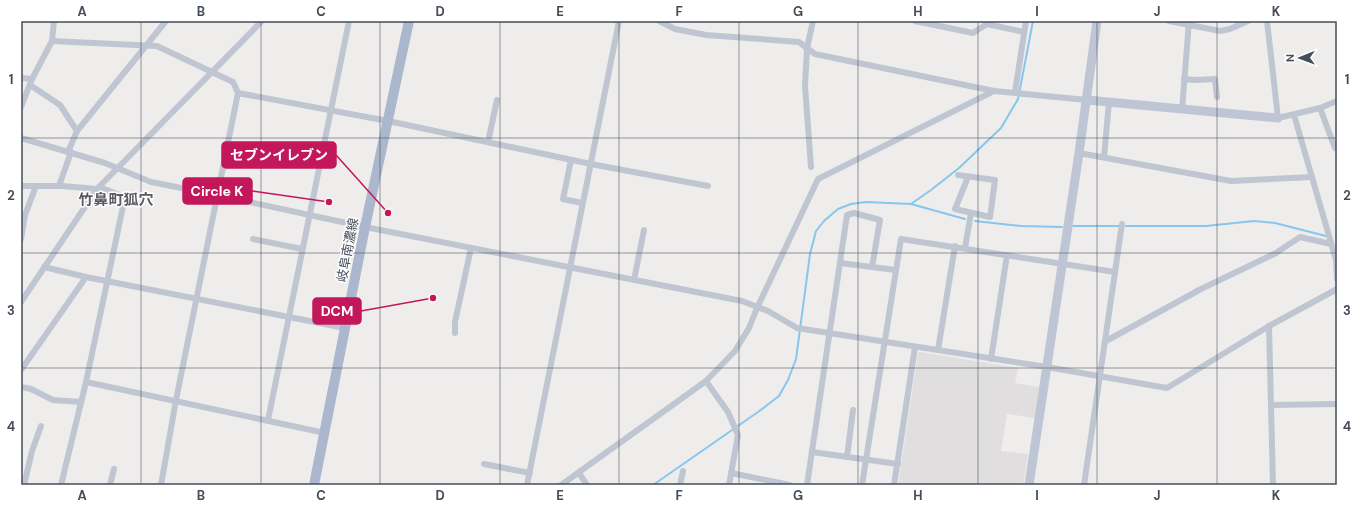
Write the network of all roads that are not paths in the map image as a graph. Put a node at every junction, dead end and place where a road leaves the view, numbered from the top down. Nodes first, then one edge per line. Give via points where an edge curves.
1 (54, 21) edge
2 (166, 21) edge
3 (262, 21) edge
4 (348, 21) edge
5 (408, 21) edge
6 (619, 21) edge
7 (659, 21) edge
8 (678, 21) edge
9 (814, 21) edge
10 (915, 21) edge
11 (1026, 21) edge
12 (1097, 21) edge
13 (1169, 21) edge
14 (1248, 21) edge
15 (1266, 21) edge
16 (1189, 23) edge
17 (675, 29) junction
18 (1024, 32) junction
19 (52, 41) junction
20 (145, 45) junction
21 (806, 48) junction
22 (211, 72) junction
23 (21, 78) edge
24 (1184, 80) junction
25 (31, 82) junction
26 (994, 91) junction
27 (1018, 92) junction
28 (238, 93) junction
29 (1217, 97) dead end
30 (496, 100) dead end
31 (1087, 100) junction
32 (1337, 101) edge
33 (1109, 102) junction
34 (21, 107) edge
35 (1320, 108) junction
36 (330, 110) junction
37 (1182, 110) junction
38 (1294, 115) junction
39 (1278, 118) junction
40 (388, 121) junction
41 (77, 131) junction
42 (21, 138) edge
43 (488, 142) junction
44 (1337, 147) edge
45 (226, 148) junction
46 (69, 152) junction
47 (1079, 153) junction
48 (267, 156) dead end
49 (1104, 157) junction
50 (571, 160) junction
51 (591, 164) junction
52 (811, 167) dead end
53 (117, 168) junction
54 (958, 175) dead end
55 (968, 177) junction
56 (1312, 178) junction
57 (21, 186) edge
58 (36, 186) junction
59 (59, 186) junction
60 (708, 186) dead end
61 (98, 188) junction
62 (217, 195) junction
63 (582, 203) junction
64 (971, 213) junction
65 (309, 215) junction
66 (1122, 224) dead end
67 (365, 227) junction
68 (644, 230) dead end
69 (254, 238) dead end
70 (21, 239) edge
71 (1331, 244) junction
72 (955, 246) junction
73 (302, 248) junction
74 (471, 248) junction
75 (965, 248) junction
76 (1007, 255) junction
77 (840, 263) junction
78 (1062, 264) junction
79 (872, 267) junction
80 (44, 268) junction
81 (570, 268) junction
82 (896, 270) junction
83 (1115, 272) junction
84 (86, 277) junction
85 (1337, 279) edge
86 (634, 280) junction
87 (107, 281) junction
88 (1337, 289) edge
89 (23, 294) edge
90 (196, 299) junction
91 (21, 302) edge
92 (757, 308) junction
93 (289, 317) junction
94 (1269, 326) junction
95 (345, 328) junction
96 (455, 333) dead end
97 (830, 333) junction
98 (1106, 341) junction
99 (885, 342) junction
100 (915, 347) junction
101 (938, 350) junction
102 (991, 359) junction
103 (1047, 367) junction
104 (21, 370) edge
105 (1101, 376) junction
106 (706, 381) junction
107 (86, 382) junction
108 (21, 387) edge
109 (176, 400) junction
110 (81, 402) junction
111 (1337, 404) edge
112 (1271, 405) junction
113 (853, 410) dead end
114 (268, 420) junction
115 (40, 426) dead end
116 (325, 433) junction
117 (812, 452) junction
118 (847, 457) junction
119 (866, 460) junction
120 (484, 464) dead end
121 (898, 464) junction
122 (114, 469) dead end
123 (683, 471) dead end
124 (530, 473) junction
125 (579, 473) junction
126 (731, 473) junction
127 (24, 485) edge
128 (61, 485) edge
129 (110, 485) edge
130 (161, 485) edge
131 (314, 485) edge
132 (527, 485) edge
133 (561, 485) edge
134 (587, 485) edge
135 (680, 485) edge
136 (729, 485) edge
137 (790, 485) edge
138 (807, 485) edge
139 (862, 485) edge
140 (894, 485) edge
141 (1029, 485) edge
142 (1084, 485) edge
143 (1273, 485) edge

1 - 19 street
2 - 20 street
3 - 22 street
4 - 36 street
5 - 40 main road, 岐阜南濃線
6 - 51 street
7 - 17 street
8 - 17 street
9 - 21 street
10 - 18 street via 973,33 987,24
11 - 18 street
12 - 31 street
13 - 16 street
14 - 16 street via 1220,31
15 - 39 street
16 - 24 street
17 - 21 street via 706,35 799,42
18 - 27 street
19 - 20 street
19 - 25 street
20 - 22 street via 156,46
20 - 41 street
21 - 26 street via 815,54
21 - 52 street via 805,86
22 - 28 street via 233,82
22 - 53 street
23 - 25 street
24 - 29 street via 1215,79
24 - 37 street
25 - 34 street
25 - 41 street via 60,105
26 - 27 street
26 - 92 street via 818,179
27 - 31 street
28 - 36 street
28 - 45 street
30 - 43 street
31 - 33 street
31 - 47 street
32 - 35 street
33 - 37 street
33 - 49 street
35 - 38 street
35 - 44 street via 1335,148
36 - 40 street
36 - 65 street
37 - 39 street
38 - 39 street
38 - 56 street
40 - 43 street
40 - 67 main road, 岐阜南濃線
41 - 46 street
42 - 46 street
43 - 50 street
45 - 48 street
45 - 62 street
46 - 53 street
46 - 59 street
47 - 49 street
47 - 78 street
49 - 56 street via 1231,181
50 - 51 street
50 - 63 street via 563,199
51 - 60 street
51 - 63 street
53 - 61 street
53 - 62 street via 151,182
54 - 55 street
55 - 64 street via 955,209
55 - 64 street via 995,180 990,217
56 - 71 street
57 - 58 street
58 - 59 street
58 - 70 street via 25,215
59 - 61 street
61 - 80 street
61 - 87 street via 125,197
62 - 65 street
62 - 90 street
63 - 81 street
64 - 75 street
65 - 67 street
65 - 73 street
66 - 83 street
67 - 74 street
67 - 95 main road, 岐阜南濃線
68 - 86 street
69 - 73 street
71 - 85 street via 1336,260
71 - 98 street via 1300,237 1276,253 1201,289
72 - 75 street
72 - 82 street via 901,239
72 - 101 street
73 - 93 street
74 - 81 street
74 - 96 street via 455,322
75 - 76 street
76 - 78 street
76 - 102 street
77 - 79 street
77 - 79 street via 847,215 854,213 880,220
77 - 97 street
78 - 83 street
78 - 103 street
79 - 82 street
80 - 84 street
80 - 89 street
81 - 86 street
81 - 124 street
82 - 99 street
83 - 98 street
84 - 87 street
84 - 104 street
86 - 92 street via 742,301
87 - 90 street
87 - 107 street
88 - 94 street
89 - 91 street
90 - 93 street
90 - 109 street
92 - 97 street via 797,328
92 - 106 street via 749,328 735,350
93 - 95 street
93 - 114 street
94 - 105 street via 1167,388
94 - 112 street
95 - 116 main road, 岐阜南濃線
97 - 99 street
97 - 117 street
98 - 105 street
99 - 100 street
99 - 119 street
100 - 101 street
100 - 121 street
101 - 102 street
102 - 103 street
103 - 105 street
103 - 141 street
105 - 142 street
106 - 125 street
106 - 126 street via 728,412 738,435
107 - 109 street
107 - 110 street
108 - 110 street via 53,400
109 - 114 street
109 - 130 street
110 - 128 street
111 - 112 street
112 - 143 street
113 - 118 street
114 - 116 street
115 - 127 street
116 - 131 main road, 岐阜南濃線
117 - 118 street
117 - 138 street
118 - 119 street
119 - 121 street
119 - 139 street
120 - 124 street
121 - 140 street
122 - 129 street
123 - 135 street
124 - 132 street
125 - 133 street
125 - 134 street
126 - 136 street
126 - 137 street

